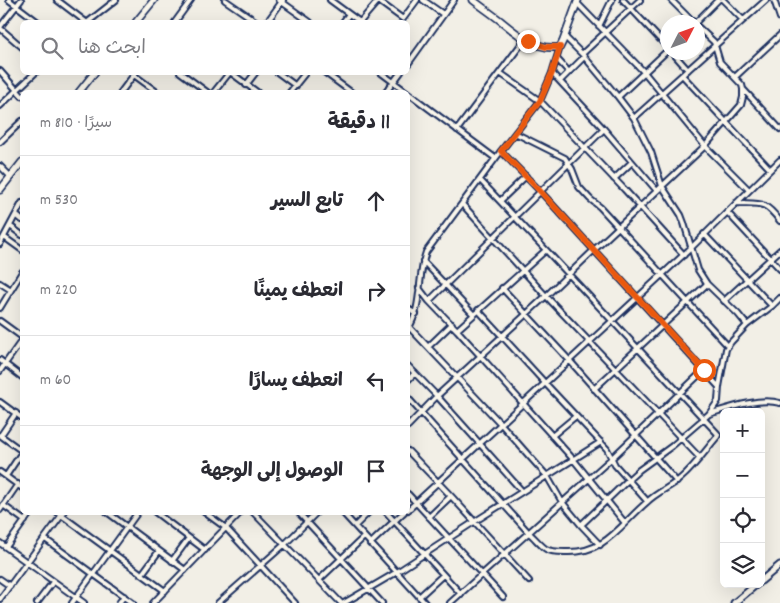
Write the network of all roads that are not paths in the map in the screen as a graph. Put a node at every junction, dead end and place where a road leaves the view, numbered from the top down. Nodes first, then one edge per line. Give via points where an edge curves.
1 (9, 0) edge
2 (21, 0) edge
3 (57, 0) edge
4 (116, 0) edge
5 (154, 0) edge
6 (191, 0) edge
7 (225, 0) edge
8 (330, 0) edge
9 (377, 0) edge
10 (417, 0) edge
11 (423, 0) edge
12 (454, 0) edge
13 (473, 0) edge
14 (612, 0) edge
15 (623, 0) edge
16 (640, 0) edge
17 (671, 0) edge
18 (718, 0) edge
19 (723, 0) edge
20 (766, 0) edge
21 (774, 0) edge
22 (281, 1) edge
23 (64, 2) edge
24 (578, 2) edge
25 (16, 5) junction
26 (631, 9) junction
27 (349, 14) junction
28 (443, 14) junction
29 (687, 15) edge
30 (702, 15) edge
31 (780, 18) edge
32 (35, 20) edge
33 (85, 20) edge
34 (90, 20) edge
35 (138, 20) edge
36 (176, 20) edge
37 (254, 20) edge
38 (267, 20) edge
39 (307, 20) edge
40 (344, 20) edge
41 (357, 20) edge
42 (362, 20) edge
43 (401, 20) edge
44 (403, 20) edge
45 (743, 20) junction
46 (599, 26) junction
47 (0, 28) edge
48 (606, 33) junction
49 (705, 34) edge
50 (780, 35) edge
51 (565, 37) junction
52 (525, 39) junction
53 (660, 40) edge
54 (20, 45) edge
55 (716, 45) junction
56 (560, 47) junction
57 (583, 56) junction
58 (660, 57) edge
59 (410, 58) edge
60 (557, 59) junction
61 (679, 60) edge
62 (688, 70) junction
63 (0, 71) edge
64 (500, 72) junction
65 (569, 72) junction
66 (644, 72) junction
67 (552, 73) junction
68 (33, 75) edge
69 (93, 75) edge
70 (134, 75) edge
71 (136, 75) edge
72 (184, 75) edge
73 (228, 75) edge
74 (234, 75) edge
75 (254, 75) edge
76 (281, 75) edge
77 (304, 75) edge
78 (328, 75) edge
79 (384, 75) edge
80 (399, 75) edge
81 (682, 75) junction
82 (735, 77) junction
83 (560, 81) junction
84 (393, 82) junction
85 (246, 85) junction
86 (296, 86) junction
87 (743, 89) junction
88 (17, 90) junction
89 (81, 90) edge
90 (123, 90) edge
91 (155, 90) edge
92 (204, 90) edge
93 (216, 90) edge
94 (254, 90) edge
95 (292, 90) edge
96 (348, 90) edge
97 (387, 90) edge
98 (404, 90) edge
99 (20, 94) edge
100 (662, 94) junction
101 (410, 95) edge
102 (618, 97) junction
103 (540, 101) junction
104 (0, 106) edge
105 (634, 118) junction
106 (726, 122) junction
107 (20, 123) edge
108 (604, 129) junction
109 (780, 129) edge
110 (457, 130) junction
111 (514, 133) junction
112 (0, 142) edge
113 (705, 146) junction
114 (584, 148) junction
115 (501, 151) junction
116 (495, 158) junction
117 (780, 160) edge
118 (632, 162) junction
119 (569, 163) junction
120 (0, 166) edge
121 (20, 166) edge
122 (770, 169) junction
123 (526, 176) junction
124 (11, 177) junction
125 (614, 179) junction
126 (480, 180) junction
127 (662, 186) junction
128 (0, 190) edge
129 (749, 190) junction
130 (540, 191) junction
131 (657, 192) junction
132 (500, 201) junction
133 (736, 203) junction
134 (462, 204) junction
135 (640, 207) junction
136 (20, 208) edge
137 (727, 212) junction
138 (16, 215) junction
139 (515, 217) junction
140 (20, 218) edge
141 (780, 222) edge
142 (10, 226) junction
143 (618, 227) junction
144 (20, 234) edge
145 (704, 234) junction
146 (4, 238) junction
147 (493, 238) junction
148 (0, 244) edge
149 (692, 247) junction
150 (20, 249) edge
151 (546, 250) junction
152 (594, 250) junction
153 (780, 250) edge
154 (684, 255) junction
155 (770, 259) junction
156 (423, 261) junction
157 (780, 269) edge
158 (523, 270) junction
159 (569, 274) junction
160 (20, 275) edge
161 (662, 275) junction
162 (747, 280) junction
163 (0, 283) edge
164 (707, 284) junction
165 (445, 285) junction
166 (419, 288) junction
167 (502, 288) junction
168 (11, 290) junction
169 (546, 296) junction
170 (638, 298) junction
171 (780, 298) edge
172 (429, 301) junction
173 (724, 301) junction
174 (688, 303) junction
175 (772, 306) junction
176 (0, 308) edge
177 (410, 310) edge
178 (478, 310) junction
179 (416, 314) junction
180 (473, 314) junction
181 (527, 314) junction
182 (0, 321) edge
183 (613, 321) junction
184 (410, 324) edge
185 (452, 324) junction
186 (663, 325) junction
187 (747, 325) junction
188 (410, 330) edge
189 (457, 330) junction
190 (502, 336) junction
191 (20, 337) edge
192 (20, 342) edge
193 (590, 342) junction
194 (429, 346) junction
195 (728, 346) junction
196 (638, 348) junction
197 (480, 356) junction
198 (0, 360) edge
199 (570, 361) junction
200 (5, 364) junction
201 (410, 368) edge
202 (615, 369) junction
203 (704, 370) junction
204 (0, 371) edge
205 (415, 373) junction
206 (20, 375) edge
207 (457, 377) junction
208 (410, 378) edge
209 (545, 384) junction
210 (719, 387) junction
211 (594, 389) junction
212 (679, 393) junction
213 (437, 396) junction
214 (410, 400) edge
215 (0, 402) edge
216 (780, 403) edge
217 (523, 404) junction
218 (422, 412) junction
219 (16, 413) junction
220 (658, 414) junction
221 (708, 414) junction
222 (20, 416) edge
223 (576, 416) junction
224 (704, 418) junction
225 (410, 424) edge
226 (501, 424) junction
227 (0, 435) edge
228 (636, 435) junction
229 (552, 436) junction
230 (682, 439) junction
231 (601, 442) junction
232 (480, 443) junction
233 (20, 450) edge
234 (410, 453) edge
235 (20, 455) edge
236 (462, 458) junction
237 (612, 458) junction
238 (656, 458) junction
239 (700, 458) junction
240 (573, 459) junction
241 (0, 472) edge
242 (6, 476) junction
243 (546, 476) junction
244 (589, 478) junction
245 (628, 480) junction
246 (438, 482) junction
247 (676, 482) junction
248 (18, 484) joint
249 (522, 491) junction
250 (410, 496) edge
251 (451, 496) junction
252 (606, 501) junction
253 (647, 501) junction
254 (415, 502) junction
255 (562, 502) junction
256 (503, 504) junction
257 (1, 508) edge
258 (410, 508) edge
259 (28, 515) edge
260 (62, 515) edge
261 (64, 515) edge
262 (111, 515) edge
263 (136, 515) edge
264 (159, 515) edge
265 (210, 515) edge
266 (238, 515) edge
267 (256, 515) edge
268 (301, 515) edge
269 (314, 515) edge
270 (345, 515) edge
271 (366, 515) edge
272 (389, 515) edge
273 (401, 515) edge
274 (429, 517) junction
275 (25, 520) junction
276 (307, 522) junction
277 (395, 522) junction
278 (474, 522) junction
279 (624, 523) junction
280 (581, 525) junction
281 (354, 526) junction
282 (128, 527) junction
283 (226, 528) junction
284 (529, 533) junction
285 (364, 537) junction
286 (189, 538) junction
287 (45, 539) junction
288 (449, 539) junction
289 (0, 543) edge
290 (284, 544) junction
291 (370, 544) junction
292 (600, 545) junction
293 (6, 547) junction
294 (205, 550) junction
295 (110, 551) junction
296 (159, 551) junction
297 (424, 554) junction
298 (504, 555) junction
299 (341, 558) junction
300 (172, 561) junction
301 (28, 562) junction
302 (780, 565) edge
303 (261, 566) junction
304 (185, 570) junction
305 (397, 572) junction
306 (94, 574) junction
307 (142, 574) junction
308 (482, 575) junction
309 (443, 576) junction
310 (765, 577) edge
311 (0, 579) edge
312 (319, 580) junction
313 (529, 581) dead end
314 (53, 582) junction
315 (10, 586) junction
316 (752, 588) edge
317 (369, 589) junction
318 (165, 591) junction
319 (460, 594) junction
320 (124, 596) junction
321 (419, 597) junction
322 (503, 597) dead end
323 (76, 598) junction
324 (1, 601) edge
325 (37, 603) edge
326 (72, 603) edge
327 (84, 603) edge
328 (119, 603) edge
329 (132, 603) edge
330 (154, 603) edge
331 (218, 603) edge
332 (295, 603) edge
333 (342, 603) edge
334 (382, 603) edge
335 (425, 603) edge
336 (450, 603) edge
337 (734, 603) edge

1 - 25 street
2 - 25 street
3 - 23 street
4 - 34 street
5 - 35 main road
6 - 36 street
7 - 37 street
8 - 27 street
9 - 42 street
9 - 43 street
10 - 44 street
11 - 28 street
12 - 28 street
13 - 52 main road
14 - 46 street
15 - 26 street
16 - 26 street
17 - 29 street
18 - 30 street
19 - 45 street
20 - 45 street
21 - 31 street
22 - 38 street
22 - 39 street
23 - 33 street
24 - 46 street
24 - 51 main road
25 - 32 street
25 - 47 street
26 - 48 street
26 - 53 street
27 - 40 street
27 - 41 street
28 - 59 street
45 - 55 street
46 - 48 street
47 - 54 street
48 - 57 street
48 - 66 street
49 - 55 street
50 - 82 street
51 - 56 main road
51 - 57 street
52 - 56 main road via 541,46
52 - 64 street
55 - 62 street
55 - 82 street via 720,62
56 - 60 street
57 - 65 street
57 - 102 street
58 - 66 street
60 - 65 street
60 - 67 street
61 - 62 street
62 - 81 street
63 - 88 street
64 - 103 street
64 - 110 street
65 - 83 street
66 - 100 street
66 - 102 street
67 - 83 street
67 - 103 street
68 - 88 street
69 - 89 main road
70 - 90 street
71 - 91 street
72 - 92 street
73 - 93 street
74 - 85 street
75 - 85 street
76 - 86 street
77 - 86 street
78 - 96 street
79 - 84 street
80 - 84 street
81 - 100 street
81 - 106 street
82 - 87 street
83 - 108 street
84 - 97 street
84 - 98 street
85 - 94 street
86 - 95 street
87 - 106 street via 741,104
87 - 109 street
88 - 99 street
88 - 104 street
100 - 105 street
100 - 113 street
101 - 110 street
102 - 105 street
103 - 111 street
103 - 114 street
105 - 127 street via 651,152
106 - 113 street
106 - 122 street
107 - 112 street
108 - 114 street
108 - 118 street
110 - 116 street
111 - 115 street
111 - 119 street
113 - 127 street
113 - 129 street
114 - 119 street
114 - 125 street
115 - 116 street
115 - 123 street
116 - 126 street
117 - 122 street
118 - 125 street
118 - 131 street
119 - 130 street
119 - 143 street via 582,191
120 - 124 street
121 - 124 main road
122 - 129 street
123 - 130 street
123 - 132 street
124 - 128 main road
125 - 135 street
126 - 132 street
126 - 134 street
127 - 131 street
127 - 149 street via 681,215
129 - 133 street
130 - 139 street
130 - 152 street
131 - 135 street
132 - 139 street
133 - 137 street
133 - 141 street via 763,204
134 - 147 street
134 - 156 street via 432,243
135 - 143 street
135 - 154 street
136 - 138 street
137 - 145 street
137 - 155 street
138 - 140 street
138 - 142 street
139 - 147 street
139 - 151 street
142 - 144 street
142 - 146 street
143 - 152 street
143 - 161 street
145 - 149 street
145 - 162 street
146 - 148 street
146 - 150 street
147 - 158 street
147 - 165 street
149 - 154 street
149 - 164 street via 698,270
151 - 158 street
151 - 159 street
152 - 159 street
152 - 170 street
153 - 155 street
154 - 161 street
155 - 157 street
155 - 162 street
156 - 165 street
156 - 166 street
158 - 167 street
158 - 169 street
159 - 169 street
159 - 183 street
160 - 168 street
161 - 170 street
161 - 174 street
162 - 173 street
162 - 175 street
163 - 168 street
164 - 173 street
164 - 174 street
165 - 172 street
165 - 180 street
166 - 172 street
166 - 179 street
167 - 178 street
167 - 181 street
168 - 176 street
169 - 181 street
169 - 193 street
170 - 183 street
170 - 186 street
171 - 175 street
172 - 185 street
173 - 187 street
174 - 186 street
174 - 195 street
175 - 187 street
177 - 179 street
178 - 180 street
178 - 190 street
179 - 184 street
180 - 189 street
181 - 190 street
181 - 199 street
182 - 191 street
183 - 193 street
183 - 196 street
185 - 189 street
185 - 194 street
186 - 196 street
186 - 203 street
187 - 195 street
188 - 194 street
189 - 197 street
190 - 197 street
190 - 209 street
192 - 200 street
193 - 199 street
193 - 202 street
194 - 207 street
195 - 210 street
196 - 202 street
196 - 212 street
197 - 207 street
197 - 217 street
198 - 200 street
199 - 209 street
199 - 211 street
200 - 204 street
200 - 206 street
201 - 205 street
202 - 211 street
202 - 220 street
203 - 210 street
203 - 212 street
205 - 208 street
205 - 213 street
207 - 213 street
207 - 226 street
209 - 217 street
209 - 223 street
210 - 221 street via 718,401
211 - 228 street
212 - 220 street
212 - 224 street
213 - 218 street
213 - 232 street
214 - 218 street
215 - 219 street
216 - 221 street via 758,402
217 - 226 street
217 - 229 street
218 - 225 street
218 - 236 street
219 - 222 street
219 - 227 street
220 - 228 street
220 - 230 street
221 - 224 street
223 - 229 street
223 - 231 street
224 - 230 street
224 - 239 street via 718,435
226 - 232 street
226 - 243 street
227 - 233 street
228 - 237 street
228 - 238 street
229 - 240 street
230 - 238 street
230 - 239 street
231 - 237 street
231 - 240 street
232 - 236 street
232 - 249 street
234 - 246 street
235 - 242 street
236 - 246 street
236 - 256 street
237 - 244 street
237 - 245 street
238 - 245 street
238 - 247 street
239 - 247 street
240 - 243 street
240 - 244 street
241 - 242 street
242 - 248 street
243 - 249 street
243 - 255 street
244 - 252 street
244 - 255 street
245 - 252 street
245 - 253 street
246 - 251 street
246 - 254 street
247 - 253 street
248 - 257 street
249 - 256 street
250 - 254 street
251 - 274 street
251 - 278 street
252 - 279 street
252 - 280 street
253 - 279 street
254 - 258 street
254 - 274 street
255 - 280 street
255 - 284 street
256 - 278 street
256 - 284 street
257 - 275 street
259 - 275 street
260 - 287 street
261 - 295 street
262 - 282 street
263 - 282 street
264 - 286 street
265 - 283 street
266 - 283 street
267 - 290 street
268 - 276 street
269 - 276 street
270 - 281 street
271 - 281 street
272 - 277 street
273 - 277 street
274 - 288 street
275 - 293 street
276 - 290 street
276 - 299 street
277 - 291 street
277 - 297 street
278 - 288 street
278 - 298 street
279 - 292 street
280 - 292 street
281 - 285 street
282 - 295 street
282 - 296 street
283 - 294 street
283 - 303 street
284 - 292 street via 544,548 552,551 575,553
284 - 298 street
285 - 291 street
285 - 299 street
286 - 294 street
286 - 300 street
287 - 301 street
287 - 306 street
288 - 297 street
288 - 308 street
289 - 293 street
290 - 303 street
290 - 312 street
291 - 305 street
293 - 301 street
294 - 304 street
295 - 306 street
295 - 307 street
296 - 300 street
296 - 307 street
297 - 305 street
297 - 309 street
298 - 308 street
298 - 313 street
299 - 312 street
299 - 317 street
300 - 304 street
301 - 314 street
301 - 315 street
302 - 310 street
303 - 331 street
303 - 332 street
304 - 318 street
305 - 317 street
305 - 321 street
306 - 320 street
306 - 323 street
307 - 318 street
308 - 319 street
308 - 322 street
309 - 319 street
309 - 321 street
311 - 315 street
312 - 333 street
314 - 323 street
314 - 325 street
315 - 324 street
316 - 337 street
317 - 333 street
317 - 334 street
318 - 330 street
319 - 336 street
320 - 328 street
320 - 329 street
321 - 335 street
323 - 326 street
323 - 327 street

